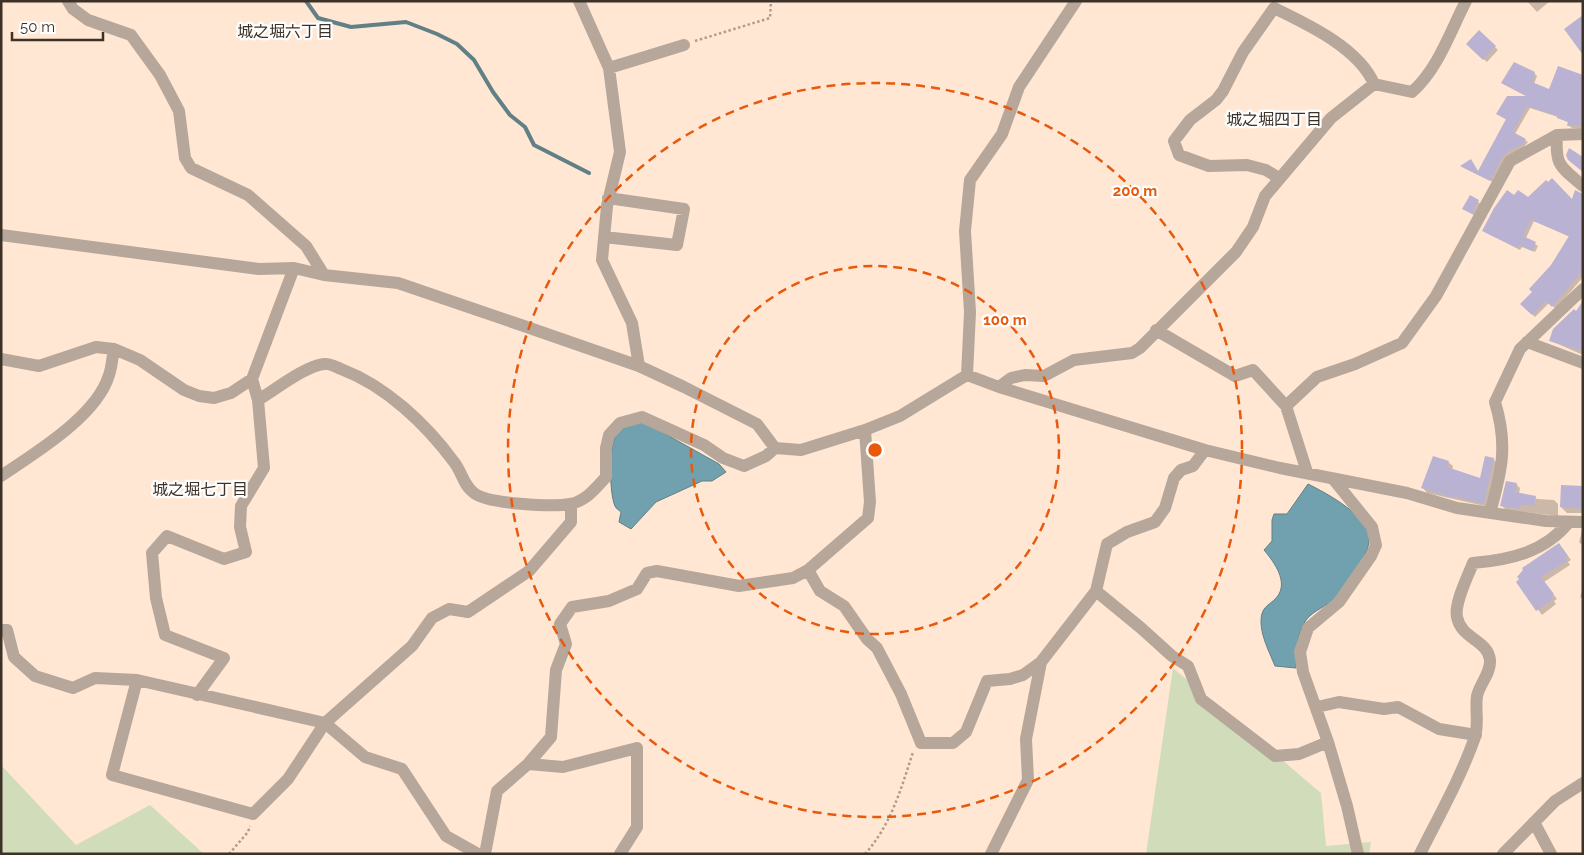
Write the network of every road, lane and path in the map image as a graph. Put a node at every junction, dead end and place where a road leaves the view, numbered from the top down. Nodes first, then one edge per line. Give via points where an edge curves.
1 (68, 1) edge
2 (579, 1) edge
3 (771, 1) edge
4 (1076, 1) edge
5 (1466, 1) edge
6 (684, 44) joint
7 (609, 68) junction
8 (1374, 84) junction
9 (1583, 134) edge
10 (1557, 135) junction
11 (1279, 178) junction
12 (1583, 186) edge
13 (608, 198) junction
14 (1, 235) edge
15 (604, 237) junction
16 (294, 268) junction
17 (324, 275) junction
18 (1583, 289) edge
19 (1156, 330) junction
20 (1527, 342) junction
21 (114, 349) junction
22 (1, 359) edge
23 (1583, 363) edge
24 (639, 366) junction
25 (967, 375) junction
26 (252, 379) junction
27 (999, 387) junction
28 (258, 400) junction
29 (1286, 406) junction
30 (865, 430) junction
31 (775, 448) junction
32 (1205, 450) junction
33 (1307, 472) junction
34 (1, 476) edge
35 (1334, 480) junction
36 (571, 504) junction
37 (1490, 513) junction
38 (1570, 522) junction
39 (1583, 522) edge
40 (808, 570) junction
41 (1096, 591) junction
42 (1, 630) edge
43 (1041, 662) junction
44 (137, 680) junction
45 (197, 695) junction
46 (1317, 707) junction
47 (325, 724) junction
48 (1476, 735) junction
49 (1328, 742) junction
50 (921, 743) junction
51 (528, 764) junction
52 (1583, 783) edge
53 (253, 814) junction
54 (1534, 822) junction
55 (228, 854) edge
56 (478, 854) edge
57 (485, 854) edge
58 (620, 854) edge
59 (865, 854) edge
60 (990, 854) edge
61 (1358, 854) edge
62 (1420, 854) edge
63 (1503, 854) edge
64 (1551, 854) edge

1 - 17 street via 88,20 131,35 160,75 179,111 185,158 191,168 248,195 306,246
2 - 7 street
3 - 6 path via 770,18
4 - 25 street via 1019,87 1002,134 970,180 965,231 970,312
5 - 8 street via 1437,60 1412,92
6 - 7 street
7 - 13 street via 620,152
8 - 11 street via 1331,118
8 - 11 street via 1369,73 1351,54 1314,28 1274,8 1243,52 1223,91 1190,120 1174,141 1174,148 1179,154 1197,162 1222,167 1247,165 1266,170
9 - 10 street
10 - 12 street via 1556,156 1561,167
10 - 29 street via 1510,161 1436,296 1402,343 1322,375
11 - 19 street via 1265,196 1254,226 1236,252
13 - 15 street
13 - 15 street via 684,210 677,245
14 - 16 street via 259,269
15 - 24 street via 602,260 632,323
16 - 17 street
16 - 26 street
17 - 24 street via 398,282
18 - 20 street
19 - 27 street via 1132,353 1074,360 1044,376 1011,378
19 - 29 street via 1235,376 1253,370
20 - 23 street
20 - 37 street via 1520,349 1494,402 1502,430 1503,453
21 - 22 street via 96,347 40,366
21 - 26 street via 140,360 184,390 199,396 214,398 231,393
21 - 34 street via 109,376 85,412
24 - 31 street via 757,424
25 - 27 street
25 - 30 street via 900,416
26 - 28 street
27 - 32 street
28 - 36 street via 325,363 354,374 397,401 455,463 466,486 475,495 503,503
28 - 45 street via 264,468 241,506 240,526 246,552 224,559 167,536 152,553 156,598 164,635 224,658
29 - 33 street
30 - 31 street via 801,450
30 - 40 street via 870,502 868,518
31 - 36 street via 744,466 642,417 620,423 609,435 606,477 588,496
32 - 33 street
32 - 41 street via 1193,466 1181,470 1174,478 1165,508 1155,522 1127,532 1107,544
33 - 35 street
35 - 37 street
35 - 46 street via 1372,527 1376,545 1339,602 1313,622 1304,638 1300,652 1302,672
36 - 47 street via 571,522 529,571 468,612 449,609 432,618 412,646
37 - 38 street
38 - 39 street
38 - 48 street via 1559,535 1521,556 1473,563 1456,616 1465,634 1486,648 1490,659 1477,695
40 - 50 street via 820,591 844,606 877,648
40 - 51 street via 793,578 739,586 657,571 647,574 637,589 609,601 572,607 560,624 566,644 556,670 552,737
41 - 43 street
41 - 49 street via 1188,666 1201,699 1275,756 1298,754
42 - 44 street via 7,630 14,657 35,676 73,688 95,678
43 - 50 street via 1023,675 987,681 966,732 958,741
43 - 60 street via 1026,739 1028,780
44 - 45 street
44 - 53 street via 112,775
45 - 47 street
46 - 48 street via 1339,702 1384,709 1398,707 1439,729
46 - 49 street
47 - 53 street via 288,779
47 - 56 street via 365,757 402,769 446,836
48 - 62 street
49 - 61 street
50 - 59 path via 914,750 895,808
51 - 57 street via 496,791
51 - 58 street via 562,767 637,748 637,827
52 - 54 street via 1554,801
53 - 55 path via 248,832
54 - 63 street
54 - 64 street

